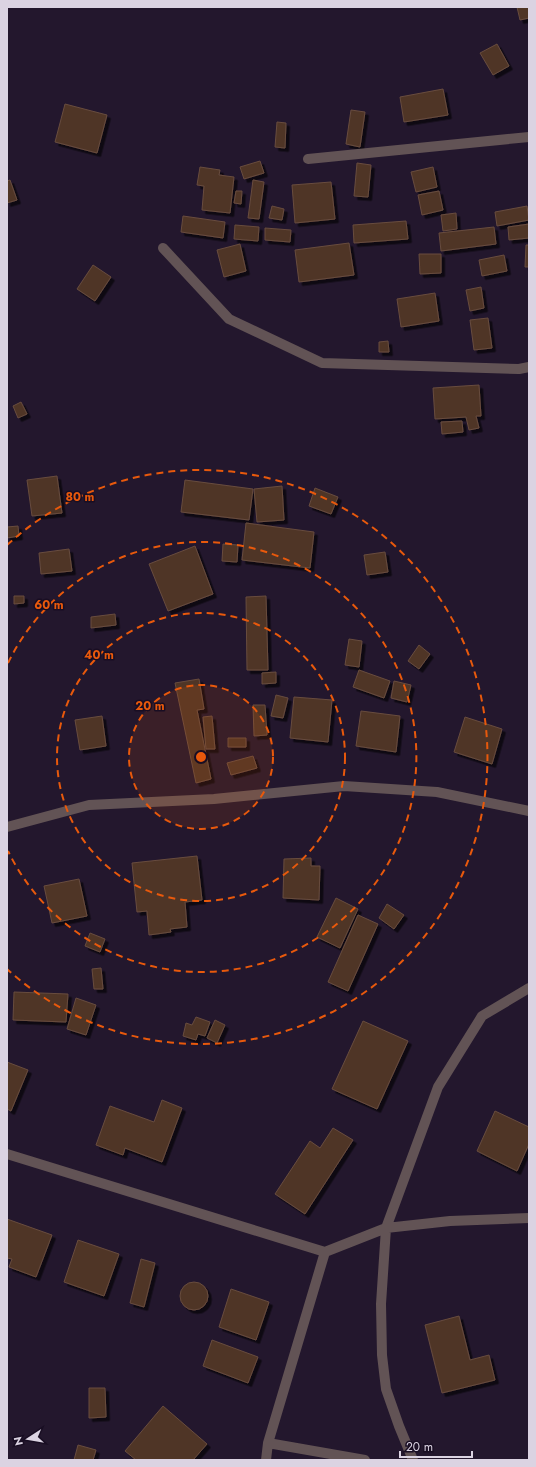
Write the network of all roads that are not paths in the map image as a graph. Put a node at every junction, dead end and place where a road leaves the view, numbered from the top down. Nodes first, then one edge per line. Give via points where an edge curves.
1 (529, 138) edge
2 (308, 159) dead end
3 (164, 248) dead end
4 (529, 367) edge
5 (529, 811) edge
6 (7, 827) edge
7 (529, 988) edge
8 (7, 1154) edge
9 (529, 1218) edge
10 (386, 1228) junction
11 (325, 1252) junction
12 (268, 1443) junction
13 (266, 1460) edge
14 (365, 1460) edge
15 (413, 1460) edge

1 - 2 street
3 - 4 street via 229,319 322,363 519,369
5 - 6 street via 437,792 344,786 214,800 89,805
7 - 10 street via 482,1016 438,1087
8 - 11 street
9 - 10 street via 450,1221
10 - 11 street
10 - 15 street via 381,1304 382,1355 386,1389
11 - 12 street
12 - 13 street
12 - 14 street

